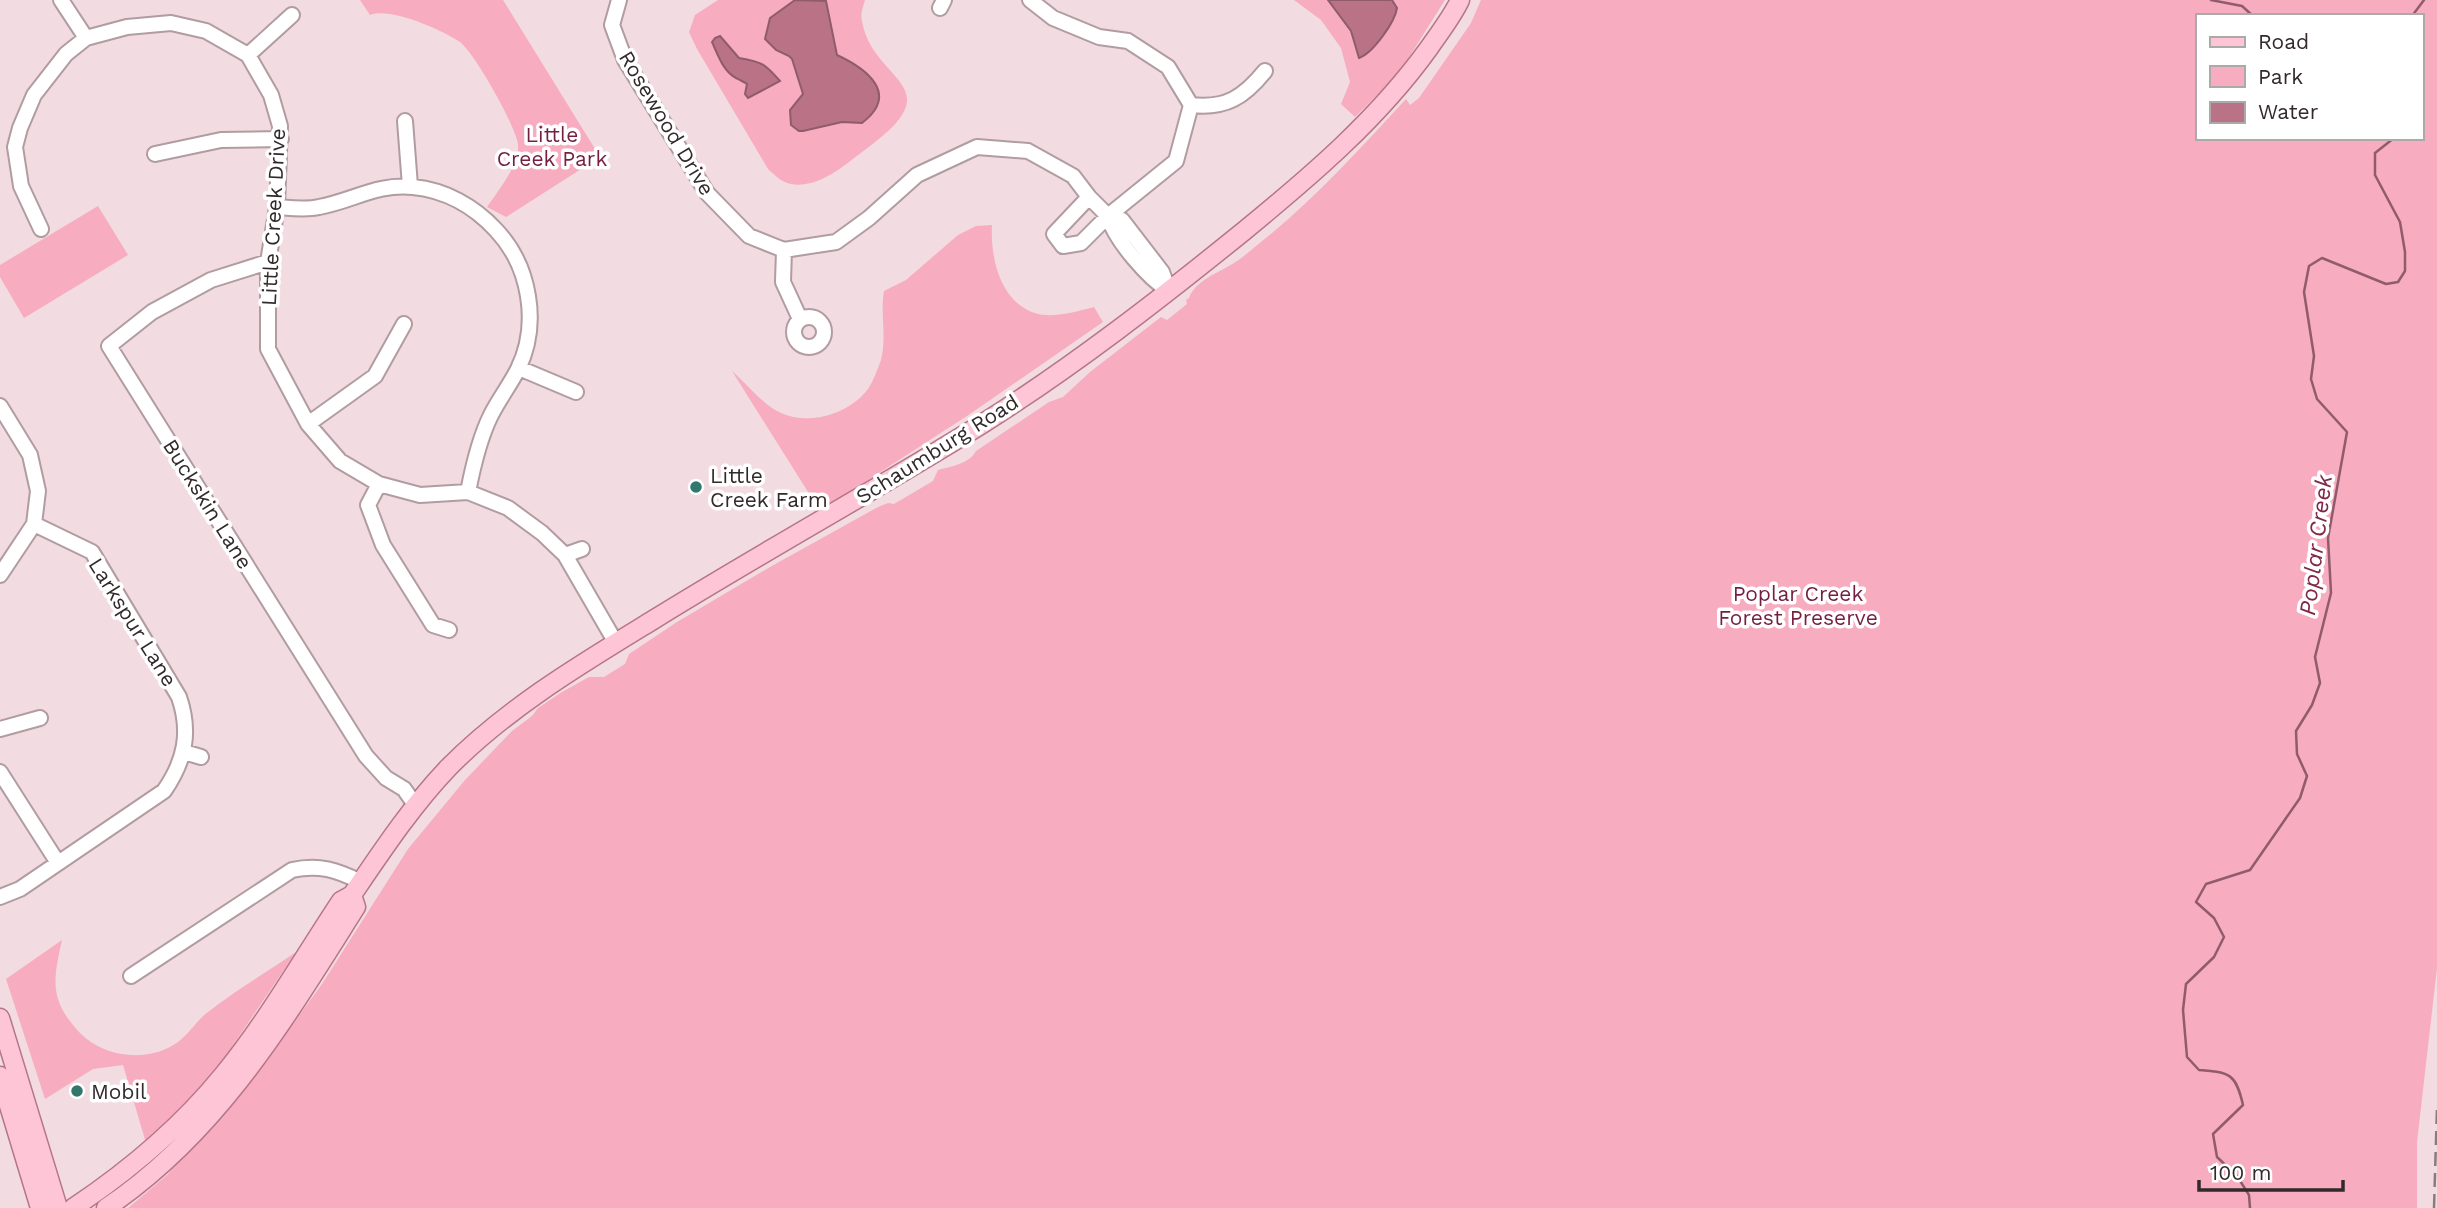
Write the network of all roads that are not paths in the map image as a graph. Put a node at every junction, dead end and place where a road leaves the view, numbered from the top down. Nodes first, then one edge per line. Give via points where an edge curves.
1 (61, 0) edge
2 (619, 0) edge
3 (1030, 0) edge
4 (1460, 0) edge
5 (292, 15) dead end
6 (86, 38) junction
7 (248, 55) junction
8 (1265, 71) dead end
9 (1191, 105) junction
10 (405, 121) dead end
11 (281, 139) junction
12 (155, 154) dead end
13 (410, 186) junction
14 (1089, 197) junction
15 (277, 207) junction
16 (1108, 216) junction
17 (41, 229) dead end
18 (785, 250) junction
19 (268, 262) junction
20 (1168, 291) junction
21 (800, 319) dead end
22 (404, 324) dead end
23 (519, 368) junction
24 (576, 392) dead end
25 (0, 406) edge
26 (308, 424) junction
27 (379, 484) junction
28 (468, 492) junction
29 (34, 524) junction
30 (582, 549) dead end
31 (565, 555) junction
32 (0, 575) edge
33 (449, 629) dead end
34 (616, 643) junction
35 (40, 718) dead end
36 (0, 729) edge
37 (184, 752) junction
38 (201, 757) dead end
39 (0, 772) edge
40 (416, 806) junction
41 (58, 863) junction
42 (356, 888) junction
43 (0, 897) edge
44 (131, 976) dead end
45 (0, 1018) edge
46 (0, 1076) edge
47 (40, 1208) edge
48 (58, 1208) edge
49 (73, 1208) edge
50 (106, 1208) edge

1 - 6 street
2 - 18 street, Rosewood Drive via 612,24 625,60 707,193 749,236
3 - 9 street via 1053,18 1099,37 1128,41 1168,67
4 - 20 main road, Schaumburg Road via 1410,74 1339,151
5 - 7 street
6 - 7 street via 127,27 171,23 206,31
6 - 17 street via 66,54 34,95 15,147 22,186
7 - 11 street, Little Creek Drive via 271,95
8 - 9 street via 1234,100 1208,107
9 - 16 street via 1176,161
10 - 13 street
11 - 12 street via 221,140
11 - 15 street, Little Creek Drive
13 - 15 street via 376,188 320,207
13 - 23 street via 458,200 492,225 513,251 524,278 530,316
14 - 16 street
14 - 16 street via 1054,234 1063,246 1081,243
14 - 18 street via 1073,176 1028,151 977,147 917,175 836,242
15 - 19 street, Little Creek Drive
16 - 20 street via 1112,229 1152,281
18 - 21 street via 783,282
19 - 26 street, Little Creek Drive via 268,349
19 - 40 street, Buckskin Lane via 211,280 152,312 108,346 366,755
20 - 34 main road, Schaumburg Road via 984,422
22 - 26 street via 375,376
23 - 24 street
23 - 28 street via 485,429
25 - 29 street via 30,455 38,491
26 - 27 street, Little Creek Drive via 340,461
27 - 28 street, Little Creek Drive via 420,495
27 - 33 street via 368,505 383,545 433,625
28 - 31 street, Little Creek Drive via 508,508
29 - 32 street
29 - 37 street, Larkspur Lane via 92,552 179,696 187,733
30 - 31 street
31 - 34 street, Little Creek Drive
34 - 40 main road, Schaumburg Road via 509,713 449,768
35 - 36 street
37 - 38 street
37 - 41 street, Larkspur Lane via 164,791
39 - 41 street
40 - 42 main road, Schaumburg Road
41 - 43 street, Larkspur Lane
42 - 44 street via 340,872 323,867 292,870
42 - 49 main road via 341,901 247,1043 201,1100 144,1156
42 - 50 main road via 356,907 240,1082 181,1147
45 - 48 main road
46 - 47 main road

